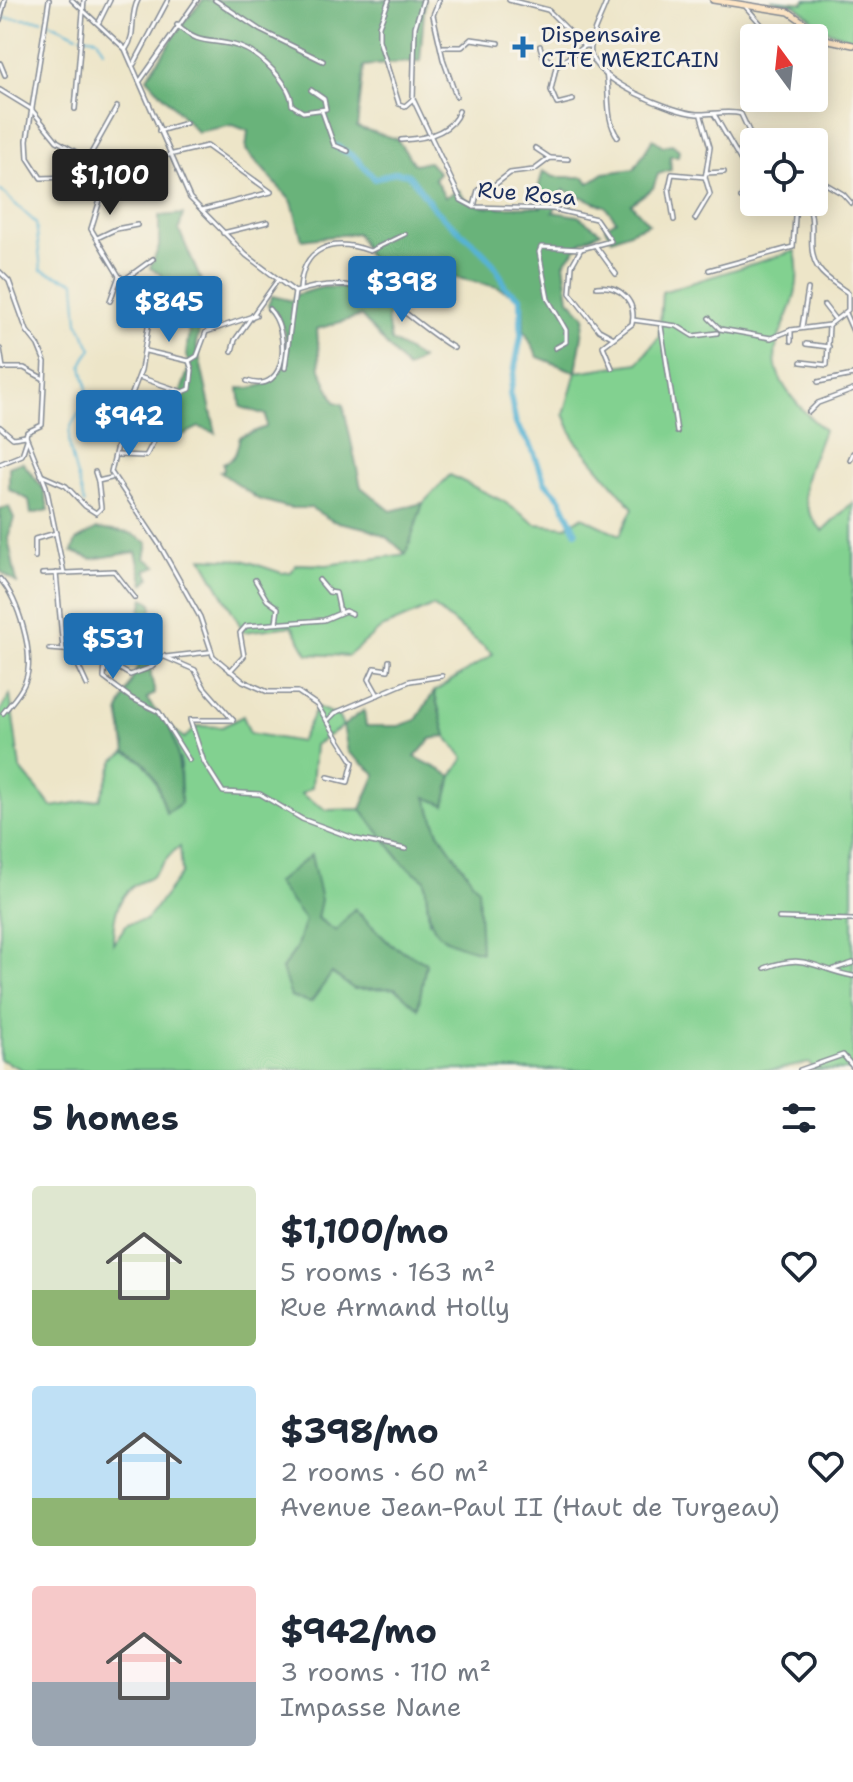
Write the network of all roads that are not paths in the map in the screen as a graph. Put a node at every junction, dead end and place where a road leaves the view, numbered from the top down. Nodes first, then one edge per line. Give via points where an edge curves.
1 (5, 0) edge
2 (49, 0) edge
3 (72, 0) edge
4 (84, 0) edge
5 (110, 0) edge
6 (138, 0) edge
7 (168, 0) edge
8 (197, 0) edge
9 (215, 0) edge
10 (389, 0) edge
11 (423, 0) edge
12 (439, 0) edge
13 (509, 0) edge
14 (607, 0) edge
15 (713, 0) edge
16 (743, 4) junction
17 (82, 8) junction
18 (0, 19) edge
19 (99, 22) junction
20 (761, 24) edge
21 (177, 25) junction
22 (499, 43) dead end
23 (853, 45) edge
24 (540, 46) dead end
25 (584, 46) junction
26 (591, 46) junction
27 (443, 47) junction
28 (125, 49) junction
29 (323, 61) dead end
30 (0, 63) edge
31 (556, 65) junction
32 (133, 66) junction
33 (606, 73) junction
34 (5, 75) dead end
35 (140, 81) junction
36 (0, 90) edge
37 (311, 90) dead end
38 (456, 96) dead end
39 (413, 99) junction
40 (573, 100) dead end
41 (117, 107) dead end
42 (31, 109) junction
43 (75, 109) dead end
44 (322, 111) junction
45 (459, 111) dead end
46 (714, 114) junction
47 (700, 115) junction
48 (186, 123) dead end
49 (748, 128) edge
50 (159, 131) junction
51 (433, 134) junction
52 (618, 137) dead end
53 (401, 140) dead end
54 (535, 148) dead end
55 (348, 151) dead end
56 (169, 155) junction
57 (89, 157) junction
58 (550, 158) junction
59 (568, 159) dead end
60 (740, 159) edge
61 (724, 172) dead end
62 (706, 175) junction
63 (103, 176) junction
64 (105, 184) junction
65 (828, 185) edge
66 (138, 186) dead end
67 (851, 203) edge
68 (474, 207) junction
69 (202, 210) junction
70 (795, 216) edge
71 (811, 216) edge
72 (695, 219) dead end
73 (674, 220) dead end
74 (268, 222) dead end
75 (137, 225) dead end
76 (223, 233) junction
77 (405, 234) dead end
78 (97, 238) junction
79 (595, 244) junction
80 (581, 249) junction
81 (153, 259) dead end
82 (709, 270) dead end
83 (0, 272) edge
84 (616, 274) dead end
85 (378, 275) dead end
86 (119, 276) junction
87 (124, 280) junction
88 (277, 281) junction
89 (352, 287) junction
90 (597, 287) dead end
91 (808, 289) dead end
92 (297, 291) junction
93 (110, 301) dead end
94 (824, 305) dead end
95 (269, 309) dead end
96 (845, 313) junction
97 (256, 315) junction
98 (709, 318) dead end
99 (834, 318) junction
100 (633, 320) junction
101 (292, 322) junction
102 (829, 325) junction
103 (661, 326) junction
104 (802, 327) junction
105 (281, 328) junction
106 (791, 330) junction
107 (853, 331) edge
108 (717, 333) dead end
109 (612, 337) junction
110 (791, 341) dead end
111 (806, 344) dead end
112 (829, 347) junction
113 (454, 348) dead end
114 (555, 348) dead end
115 (0, 349) edge
116 (145, 351) junction
117 (232, 351) dead end
118 (189, 361) junction
119 (801, 362) dead end
120 (285, 368) dead end
121 (612, 368) dead end
122 (853, 375) edge
123 (138, 377) junction
124 (44, 379) junction
125 (247, 381) dead end
126 (818, 382) dead end
127 (853, 390) edge
128 (809, 412) dead end
129 (125, 413) junction
130 (0, 427) edge
131 (677, 432) dead end
132 (26, 436) junction
133 (853, 453) edge
134 (116, 455) junction
135 (850, 460) dead end
136 (0, 464) edge
137 (95, 472) dead end
138 (41, 475) junction
139 (112, 477) junction
140 (98, 481) junction
141 (56, 533) junction
142 (35, 557) dead end
143 (56, 573) junction
144 (64, 573) junction
145 (42, 574) dead end
146 (0, 579) edge
147 (255, 580) dead end
148 (319, 580) dead end
149 (135, 598) dead end
150 (340, 612) junction
151 (352, 614) dead end
152 (276, 624) junction
153 (49, 649) dead end
154 (63, 649) junction
155 (71, 650) junction
156 (209, 652) junction
157 (165, 655) junction
158 (389, 661) dead end
159 (105, 663) junction
160 (230, 671) junction
161 (442, 676) dead end
162 (87, 685) dead end
163 (378, 695) junction
164 (3, 713) dead end
165 (327, 721) junction
166 (189, 760) dead end
167 (328, 777) dead end
168 (406, 849) dead end
169 (779, 918) dead end
170 (853, 920) edge
171 (853, 963) edge
172 (765, 968) dead end
173 (832, 971) junction
174 (853, 976) edge
175 (853, 1067) edge
176 (800, 1070) edge

1 - 18 street
2 - 42 street
3 - 17 street
4 - 17 street
5 - 19 street
6 - 28 street via 134,37
7 - 32 street
8 - 21 street
9 - 29 street
10 - 39 street via 379,40 399,104
11 - 39 street via 415,27
12 - 27 street via 433,15
13 - 25 street via 548,10
14 - 26 street
15 - 16 street
16 - 20 street
16 - 23 street via 789,12 829,40
17 - 19 street
17 - 43 street
19 - 28 street
21 - 35 street
21 - 44 street via 194,40 249,51 288,87 292,105 303,112
22 - 27 street via 471,39 462,47
24 - 31 street via 543,56
25 - 26 street
25 - 31 street
26 - 33 street via 591,57
27 - 38 street
28 - 32 street
30 - 34 street
31 - 40 street via 553,97 557,104
32 - 35 street
33 - 47 street via 661,105
33 - 52 street via 609,120
35 - 50 street
36 - 42 street
37 - 44 street via 324,99
39 - 51 street, Rue Rosa
41 - 57 street
42 - 57 street via 57,141
42 - 63 street via 28,158 41,178
44 - 55 street via 334,145
45 - 51 street via 451,126
46 - 47 street
46 - 49 street via 741,114
46 - 60 street
47 - 62 street via 710,147
48 - 50 street
50 - 56 street
51 - 53 street
51 - 68 street, Rue Rosa via 458,196
54 - 58 street
56 - 69 street via 185,192
56 - 69 street via 207,146 270,195
57 - 63 street
58 - 59 street
58 - 68 street via 478,190
61 - 62 street
62 - 72 street via 710,194
62 - 73 street via 672,174
63 - 64 street
64 - 66 street via 126,181
64 - 78 street via 91,229
65 - 67 street
68 - 79 street, Rue Rosa via 516,205 588,215 611,238
69 - 76 street
70 - 82 street via 793,247
71 - 96 street via 810,245 817,266 848,293
74 - 76 street
75 - 78 street
76 - 88 street
77 - 92 street via 370,251 349,245 310,254
78 - 86 street
79 - 80 street
79 - 84 street
80 - 109 street via 572,265 570,293 599,330
80 - 114 street via 549,244 539,252 548,299 567,333 566,342
81 - 87 street
83 - 124 street via 41,350
85 - 89 street via 359,274
86 - 87 street
86 - 93 street
87 - 116 street via 142,295 149,321
88 - 92 street
88 - 97 street
89 - 92 street
89 - 113 street via 388,298
90 - 100 street via 609,287 628,298
91 - 104 street
92 - 101 street via 290,308
94 - 99 street
95 - 105 street
96 - 99 street
96 - 107 street
97 - 117 street
97 - 118 street via 206,332 197,356
98 - 106 street via 720,329 771,338
99 - 102 street
100 - 103 street
100 - 109 street
101 - 105 street
101 - 120 street
102 - 104 street
102 - 112 street
103 - 108 street via 677,326 693,336
103 - 131 street
104 - 106 street
105 - 125 street via 283,354 276,375 256,384
106 - 110 street
109 - 121 street via 603,347
111 - 112 street
112 - 119 street via 825,366
115 - 124 street via 3,368 24,368
116 - 118 street
116 - 123 street
118 - 123 street via 192,379 190,389 183,392
122 - 126 street
123 - 129 street
124 - 132 street via 42,425
127 - 128 street via 818,403
129 - 134 street
129 - 134 street via 168,414 146,456
130 - 132 street via 13,438
132 - 136 street via 22,455
132 - 138 street
133 - 135 street
134 - 139 street
137 - 140 street
138 - 140 street via 66,486 96,513 101,508
138 - 141 street
139 - 140 street
139 - 156 street via 159,544 200,617
141 - 142 street via 35,539
141 - 144 street
143 - 144 street
143 - 145 street
143 - 154 street
144 - 149 street via 114,571
146 - 164 street via 18,608 27,661 25,683
147 - 152 street via 278,608
148 - 150 street via 337,594
150 - 151 street
150 - 152 street via 324,620
152 - 160 street via 241,629 244,656
153 - 154 street
154 - 155 street
155 - 159 street via 91,652
155 - 162 street
156 - 157 street
156 - 160 street
157 - 159 street via 130,675
157 - 168 street via 195,670 233,720 190,720 204,762 223,792 260,794 302,819 356,839
158 - 163 street via 388,670 374,668 369,679
159 - 166 street via 104,678 159,712
160 - 165 street via 268,692 298,692 317,705
161 - 163 street via 410,681
163 - 165 street
165 - 167 street via 353,762 348,782
169 - 170 street
171 - 173 street
172 - 173 street via 789,959
173 - 174 street
175 - 176 street via 843,1055

